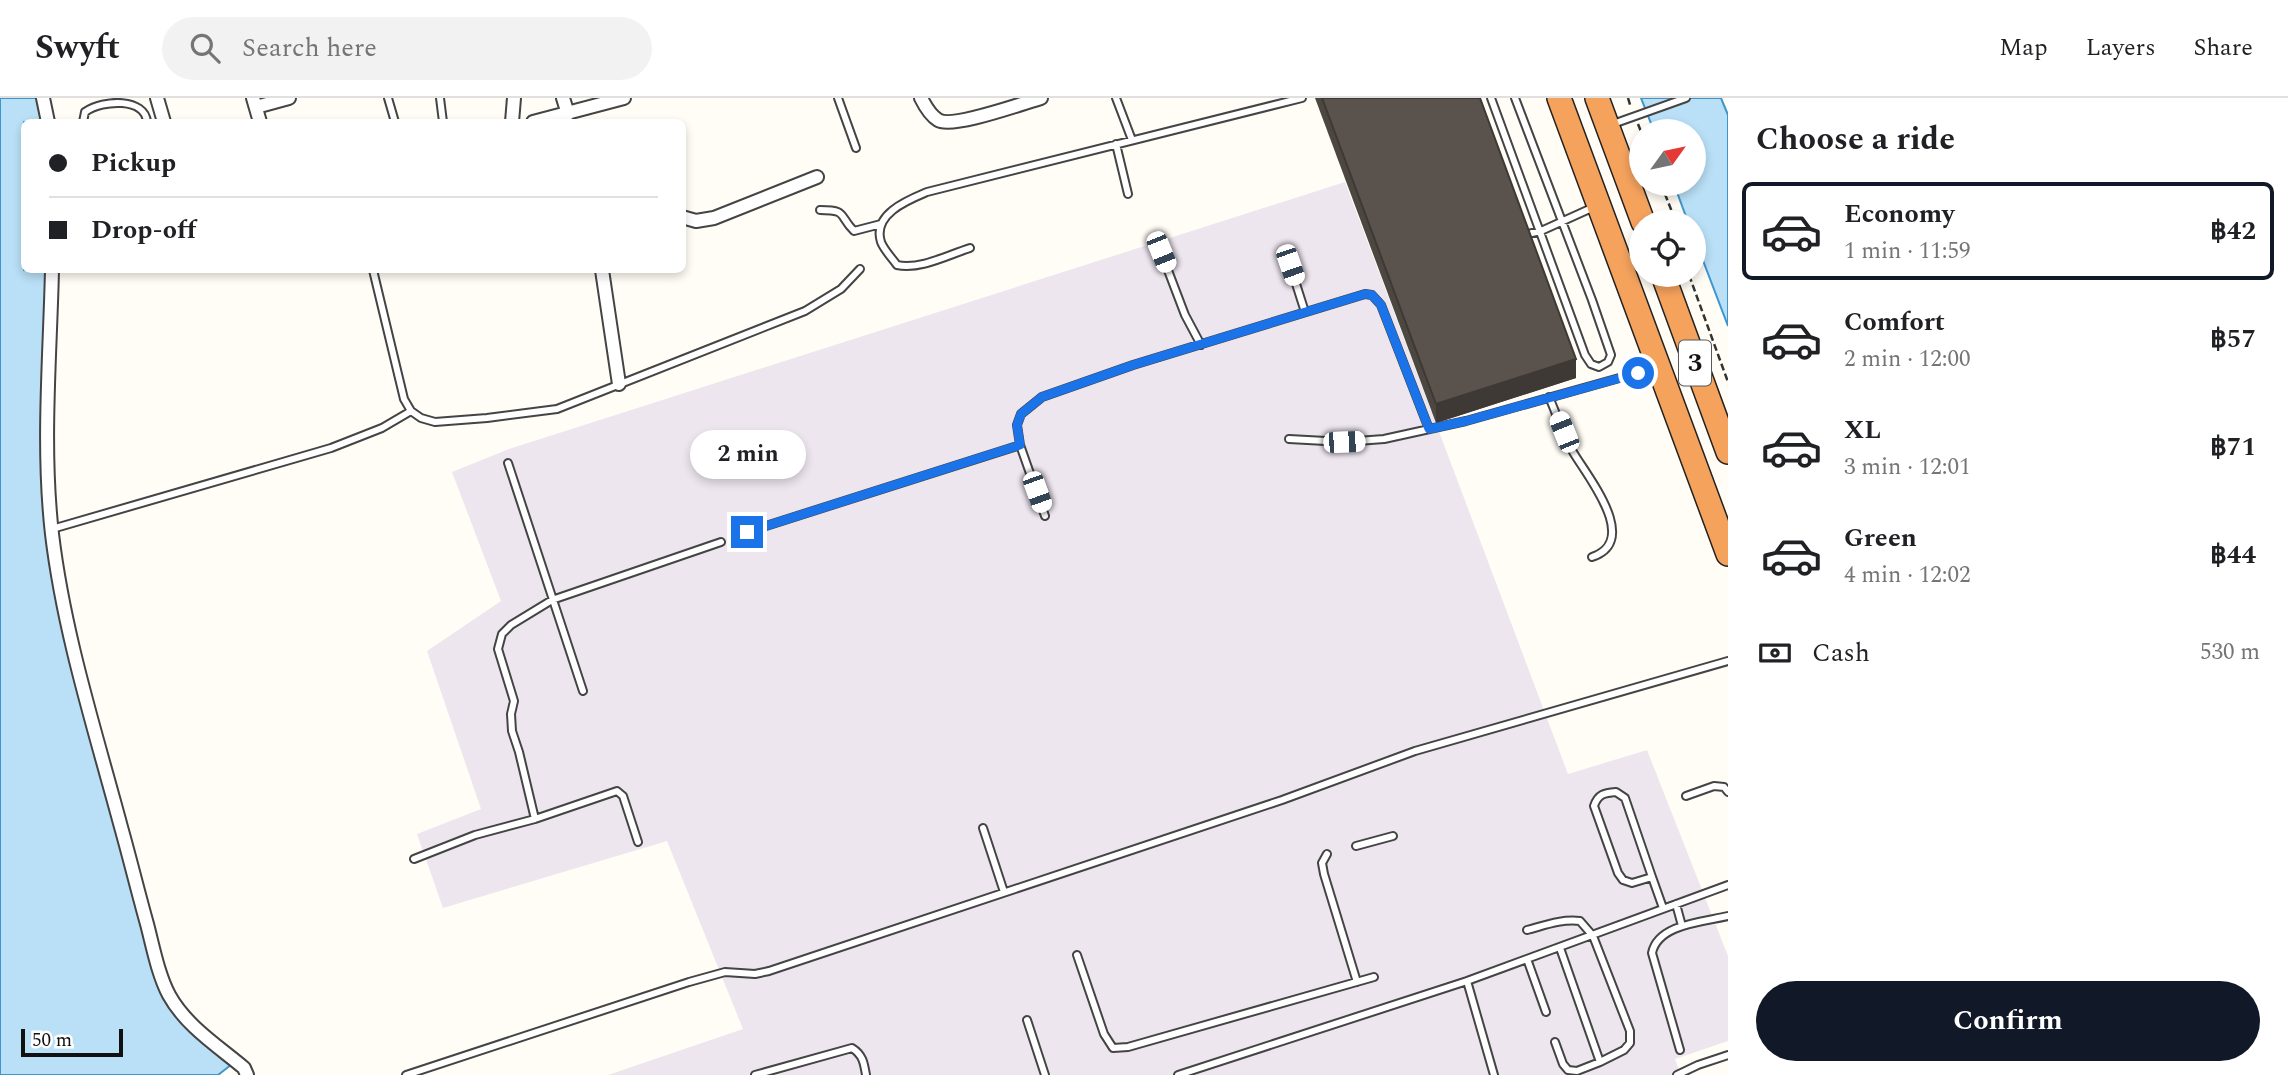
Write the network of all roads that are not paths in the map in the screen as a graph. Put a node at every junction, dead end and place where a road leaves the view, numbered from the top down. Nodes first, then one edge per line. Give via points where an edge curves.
1 (43, 98) edge
2 (157, 98) edge
3 (289, 98) edge
4 (388, 98) edge
5 (440, 98) edge
6 (514, 98) edge
7 (563, 98) edge
8 (624, 98) edge
9 (838, 98) edge
10 (921, 98) edge
11 (1041, 98) edge
12 (1116, 98) edge
13 (1302, 98) edge
14 (1491, 98) edge
15 (1515, 98) edge
16 (1559, 98) edge
17 (1598, 98) edge
18 (1686, 98) edge
19 (255, 103) edge
20 (576, 116) edge
21 (47, 119) edge
22 (84, 119) edge
23 (147, 119) edge
24 (163, 119) edge
25 (394, 119) edge
26 (440, 119) edge
27 (512, 119) edge
28 (554, 119) edge
29 (1608, 126) junction
30 (1132, 140) junction
31 (1116, 144) junction
32 (856, 148) dead end
33 (817, 177) dead end
34 (1128, 194) dead end
35 (1599, 205) junction
36 (820, 210) dead end
37 (1639, 210) edge
38 (686, 218) edge
39 (1562, 222) junction
40 (881, 224) junction
41 (1541, 231) junction
42 (1517, 237) edge
43 (970, 248) dead end
44 (1161, 252) dead end
45 (1290, 265) dead end
46 (860, 269) dead end
47 (52, 273) edge
48 (374, 273) edge
49 (602, 273) edge
50 (1667, 287) edge
51 (1305, 312) junction
52 (1201, 345) junction
53 (1660, 367) junction
54 (619, 384) junction
55 (1549, 397) junction
56 (411, 411) junction
57 (1429, 429) junction
58 (1289, 439) dead end
59 (1020, 445) junction
60 (1728, 452) edge
61 (508, 463) dead end
62 (1045, 516) dead end
63 (52, 529) junction
64 (747, 532) dead end
65 (721, 542) dead end
66 (1728, 554) edge
67 (1592, 557) dead end
68 (552, 600) junction
69 (1728, 661) edge
70 (583, 691) dead end
71 (1728, 792) edge
72 (1686, 796) dead end
73 (535, 819) junction
74 (983, 828) dead end
75 (1393, 836) dead end
76 (638, 842) dead end
77 (1356, 846) dead end
78 (1327, 854) dead end
79 (414, 859) dead end
80 (1652, 877) junction
81 (1728, 886) edge
82 (1004, 892) junction
83 (1676, 904) junction
84 (1662, 908) junction
85 (1728, 916) edge
86 (1682, 926) junction
87 (1527, 930) dead end
88 (1593, 936) junction
89 (1560, 948) junction
90 (1077, 955) dead end
91 (1527, 959) junction
92 (1374, 977) dead end
93 (1467, 981) junction
94 (1357, 982) junction
95 (1545, 1012) dead end
96 (1027, 1020) dead end
97 (1555, 1042) dead end
98 (1680, 1050) dead end
99 (1728, 1055) edge
100 (1600, 1062) junction
101 (247, 1075) edge
102 (406, 1075) edge
103 (755, 1075) edge
104 (866, 1075) edge
105 (1045, 1075) edge
106 (1178, 1075) edge
107 (1493, 1075) edge
108 (1677, 1075) edge

1 - 21 street
2 - 24 street
3 - 19 street
4 - 25 lane
5 - 26 lane
6 - 27 street
7 - 20 street
8 - 20 street
9 - 32 lane
10 - 11 street via 938,120 947,123
12 - 30 lane
13 - 30 lane
14 - 41 lane
15 - 39 lane
16 - 35 highway, 3
17 - 29 highway
18 - 29 lane
20 - 28 street
22 - 23 lane via 93,106 127,98 143,109
29 - 37 highway
30 - 31 lane
31 - 34 lane
31 - 40 lane via 927,192 905,201
33 - 38 street via 714,218
35 - 39 lane
35 - 53 highway, 3
36 - 40 lane via 842,212 855,231
39 - 41 lane
39 - 41 lane via 1611,355 1599,367 1586,355
40 - 43 lane via 880,240 897,265 917,265
41 - 42 lane
44 - 52 lane
45 - 51 lane
46 - 54 lane via 841,289 805,311
47 - 63 street via 47,419
48 - 56 lane via 404,399
49 - 54 street
50 - 60 highway, 3
51 - 52 lane
51 - 57 lane via 1372,295 1381,305
52 - 59 lane via 1042,397 1021,414 1017,425
53 - 55 lane
53 - 66 highway, 3
54 - 56 lane via 558,408 499,417 435,422
55 - 57 lane
55 - 67 lane via 1571,450 1599,491 1613,528 1611,542
56 - 63 lane via 331,448
57 - 58 lane via 1366,441
59 - 62 lane
59 - 64 lane
61 - 68 lane
63 - 101 street via 64,611 154,953 170,995 197,1030
65 - 68 lane
68 - 70 lane
68 - 73 lane via 511,625 502,634 498,649 514,701 512,732
69 - 82 lane via 1415,751
71 - 72 lane via 1714,786
73 - 76 lane via 617,791 623,796
73 - 79 lane via 475,835
74 - 82 lane
75 - 77 lane
78 - 94 lane via 1322,863 1324,874
80 - 80 lane via 1625,797 1604,793 1594,806 1618,873 1632,883
80 - 84 lane
81 - 83 lane
82 - 102 lane via 769,971 725,972 689,982
83 - 84 lane
83 - 86 lane
84 - 88 lane
85 - 86 lane
86 - 98 lane via 1659,938 1652,953
87 - 88 lane via 1569,920 1580,921
88 - 89 lane
88 - 100 lane via 1630,1031 1630,1043 1624,1050
89 - 91 lane
89 - 100 lane
90 - 94 lane via 1113,1048
91 - 93 lane
91 - 95 lane
92 - 94 lane
93 - 106 lane
93 - 107 lane
96 - 105 lane
97 - 100 lane via 1568,1070 1577,1072
99 - 108 lane
103 - 104 lane via 852,1048 859,1052

